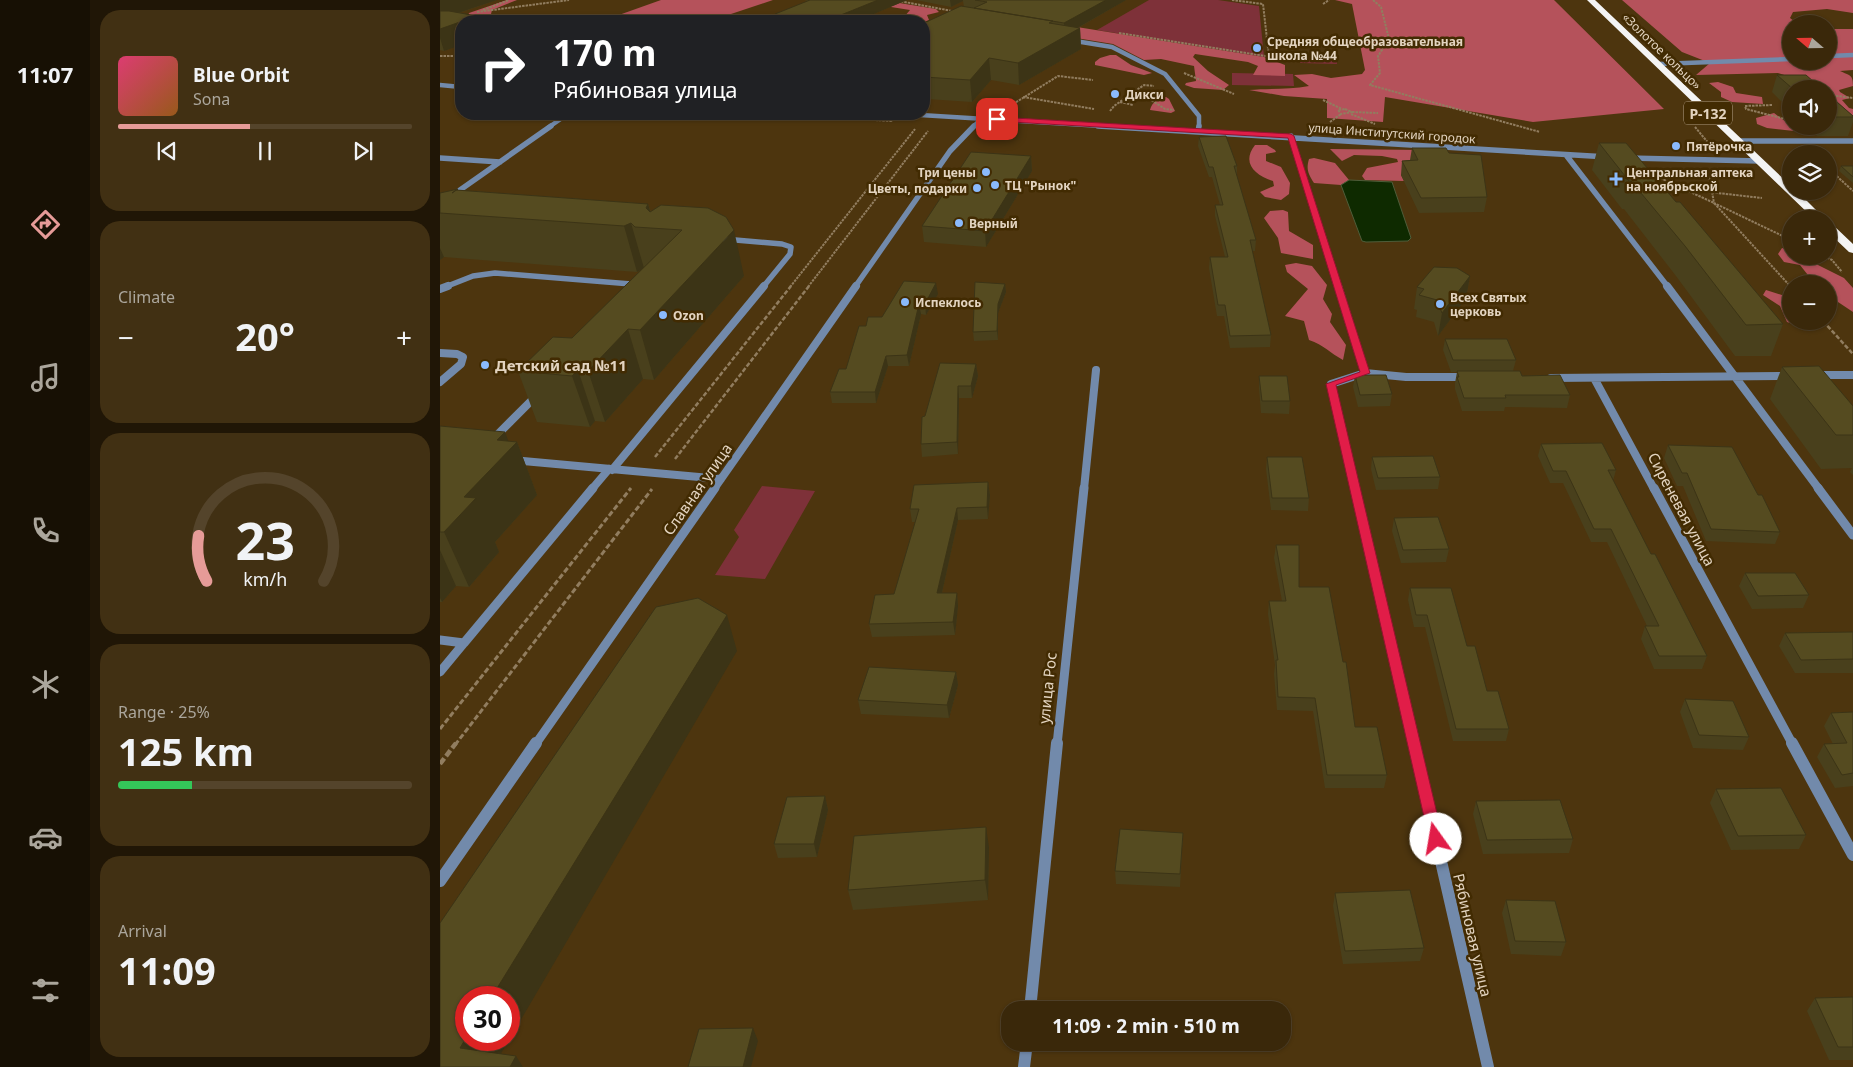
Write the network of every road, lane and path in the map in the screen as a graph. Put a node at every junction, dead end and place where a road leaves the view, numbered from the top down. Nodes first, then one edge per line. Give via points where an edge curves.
1 (509, 0) edge
2 (570, 0) edge
3 (894, 0) edge
4 (1232, 0) edge
5 (1329, 0) edge
6 (1373, 0) edge
7 (1591, 0) edge
8 (1322, 4) dead end
9 (952, 10) edge
10 (1113, 32) dead end
11 (1063, 39) edge
12 (1853, 55) edge
13 (440, 56) edge
14 (455, 56) edge
15 (1838, 56) edge
16 (1269, 57) junction
17 (1278, 58) dead end
18 (1782, 59) edge
19 (1658, 64) junction
20 (1152, 67) junction
21 (1093, 80) dead end
22 (455, 83) edge
23 (440, 85) edge
24 (1144, 85) dead end
25 (448, 86) junction
26 (455, 86) edge
27 (1131, 94) junction
28 (1234, 94) dead end
29 (1023, 96) junction
30 (1837, 96) edge
31 (1853, 98) edge
32 (1323, 100) dead end
33 (1119, 102) junction
34 (1133, 105) dead end
35 (1772, 105) dead end
36 (1009, 106) dead end
37 (1114, 106) dead end
38 (1342, 109) junction
39 (1099, 110) dead end
40 (1179, 111) dead end
41 (1351, 113) junction
42 (1378, 113) dead end
43 (1341, 114) junction
44 (930, 115) edge
45 (982, 118) junction
46 (1782, 118) edge
47 (560, 120) edge
48 (1330, 122) dead end
49 (920, 123) dead end
50 (933, 124) dead end
51 (1375, 124) dead end
52 (1198, 131) junction
53 (1540, 132) dead end
54 (1291, 136) junction
55 (1738, 141) junction
56 (1853, 141) edge
57 (1566, 155) junction
58 (1612, 157) edge
59 (440, 158) edge
60 (1621, 158) edge
61 (1702, 161) junction
62 (1759, 161) junction
63 (500, 162) junction
64 (1652, 174) edge
65 (1837, 176) edge
66 (1782, 183) edge
67 (1686, 189) junction
68 (1853, 191) edge
69 (1713, 193) junction
70 (1762, 198) dead end
71 (1800, 200) edge
72 (1714, 203) junction
73 (440, 204) edge
74 (1811, 210) edge
75 (1837, 235) edge
76 (1782, 236) edge
77 (717, 239) edge
78 (1853, 250) edge
79 (1836, 265) edge
80 (1842, 272) dead end
81 (1782, 277) edge
82 (637, 278) edge
83 (631, 284) junction
84 (440, 289) edge
85 (638, 293) edge
86 (1830, 330) edge
87 (440, 353) edge
88 (1853, 354) edge
89 (1096, 370) dead end
90 (1365, 373) junction
91 (1853, 375) edge
92 (1736, 376) junction
93 (1794, 376) edge
94 (1804, 376) edge
95 (1475, 377) edge
96 (1545, 378) edge
97 (1594, 378) junction
98 (440, 382) edge
99 (544, 388) edge
100 (489, 443) edge
101 (504, 460) edge
102 (610, 470) junction
103 (643, 473) junction
104 (663, 474) junction
105 (721, 480) junction
106 (1853, 535) edge
107 (440, 640) edge
108 (464, 643) junction
109 (440, 672) edge
110 (440, 729) edge
111 (440, 764) edge
112 (1853, 855) edge
113 (440, 881) edge
114 (1031, 1001) edge
115 (1026, 1051) edge
116 (1024, 1067) edge
117 (1488, 1067) edge

1 - 2 path via 477,12
3 - 9 path
4 - 16 path via 1263,4
5 - 8 path
6 - 53 path via 1381,7 1388,39 1378,56 1380,73 1370,85
7 - 19 highway, «Золотое кольцо» / Р-132
10 - 16 path
11 - 20 street via 1112,47
12 - 15 street
13 - 14 path
16 - 17 path
18 - 19 street
19 - 55 highway, «Золотое кольцо» / Р-132
20 - 28 path via 1172,68
20 - 52 street via 1165,74 1199,116
21 - 29 path via 1058,76
22 - 25 street
23 - 25 street
24 - 27 path
25 - 26 street
27 - 33 path
27 - 40 path via 1145,96 1166,109
29 - 36 path
29 - 39 path
30 - 31 path
32 - 38 path
33 - 34 path
33 - 37 path
35 - 46 path via 1744,106
38 - 41 path
38 - 43 path via 1338,110
41 - 42 path
41 - 43 path
41 - 51 path
43 - 48 path
44 - 45 street, улица Институтский городок
45 - 52 street, улица Институтский городок
45 - 105 street, Славная улица via 950,151
47 - 63 street
49 - 103 path
50 - 104 path
52 - 54 street, улица Институтский городок
54 - 57 street, улица Институтский городок
54 - 90 street
55 - 56 street
55 - 62 highway, «Золотое кольцо» / Р-132
57 - 58 street, улица Институтский городок
57 - 92 street
59 - 63 street
60 - 61 street
61 - 62 street
61 - 69 path
62 - 66 highway, Р-132
63 - 73 street
64 - 67 path
65 - 68 path
67 - 69 path
67 - 72 path
69 - 70 path
69 - 72 path
71 - 74 highway, Р-132
72 - 76 path
72 - 81 path
75 - 78 highway
77 - 102 street via 782,244 790,247 790,254
79 - 80 path
82 - 83 street
83 - 84 street via 484,273
83 - 85 street via 640,287
86 - 88 path
87 - 98 street via 464,357 461,364
89 - 114 street, улица Рос
90 - 95 street via 1406,377
90 - 117 street, Рябиновая улица via 1331,384
91 - 94 street
92 - 93 street
92 - 97 street
92 - 106 street
96 - 97 street
97 - 112 street, Сиреневая улица
99 - 100 street
101 - 102 street
102 - 103 street
102 - 108 street
103 - 104 street
103 - 110 path
104 - 105 street
104 - 111 path
105 - 113 street, Славная улица
107 - 108 street
108 - 109 street
115 - 116 street

